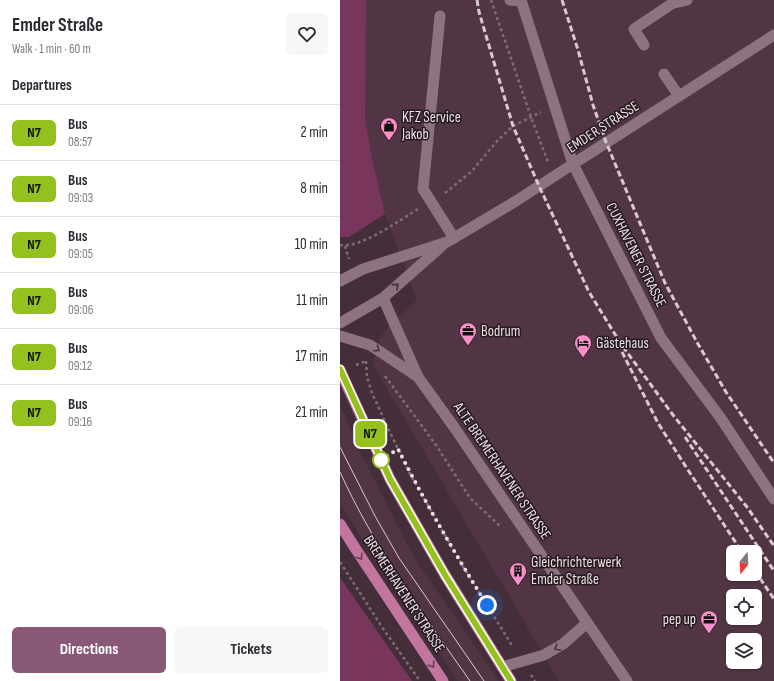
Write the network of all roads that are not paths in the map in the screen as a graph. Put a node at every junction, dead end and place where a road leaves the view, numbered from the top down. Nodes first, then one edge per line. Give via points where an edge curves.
1 (510, 0) edge
2 (521, 0) edge
3 (687, 0) edge
4 (440, 16) dead end
5 (774, 35) edge
6 (644, 45) dead end
7 (664, 74) dead end
8 (679, 96) junction
9 (573, 164) junction
10 (450, 240) junction
11 (340, 281) edge
12 (383, 298) junction
13 (340, 323) edge
14 (340, 336) edge
15 (340, 370) edge
16 (418, 377) junction
17 (774, 499) edge
18 (340, 524) edge
19 (587, 623) junction
20 (502, 667) junction
21 (443, 681) edge
22 (511, 681) edge
23 (627, 681) edge

1 - 2 street
2 - 9 street, CUXHAVENER STRASSE
3 - 6 street via 673,3 634,29
4 - 10 street via 423,189
5 - 8 street, EMDER STRASSE
7 - 8 street
8 - 9 street, EMDER STRASSE
9 - 10 street, EMDER STRASSE
9 - 17 street, CUXHAVENER STRASSE via 661,338 720,417
10 - 11 street, EMDER STRASSE via 363,269
12 -> 10 street, EMDER STRASSE
12 - 13 street, EMDER STRASSE
12 - 16 street, ALTE BREMERHAVENER STRASSE
14 -> 16 street, ALTE BREMERHAVENER STRASSE via 370,345
15 - 20 main road via 390,479
16 - 19 street, ALTE BREMERHAVENER STRASSE
18 -> 21 main road, BREMERHAVENER STRASSE
19 -> 20 street via 563,644 544,655
19 - 23 street, ALTE BREMERHAVENER STRASSE
20 - 22 main road

